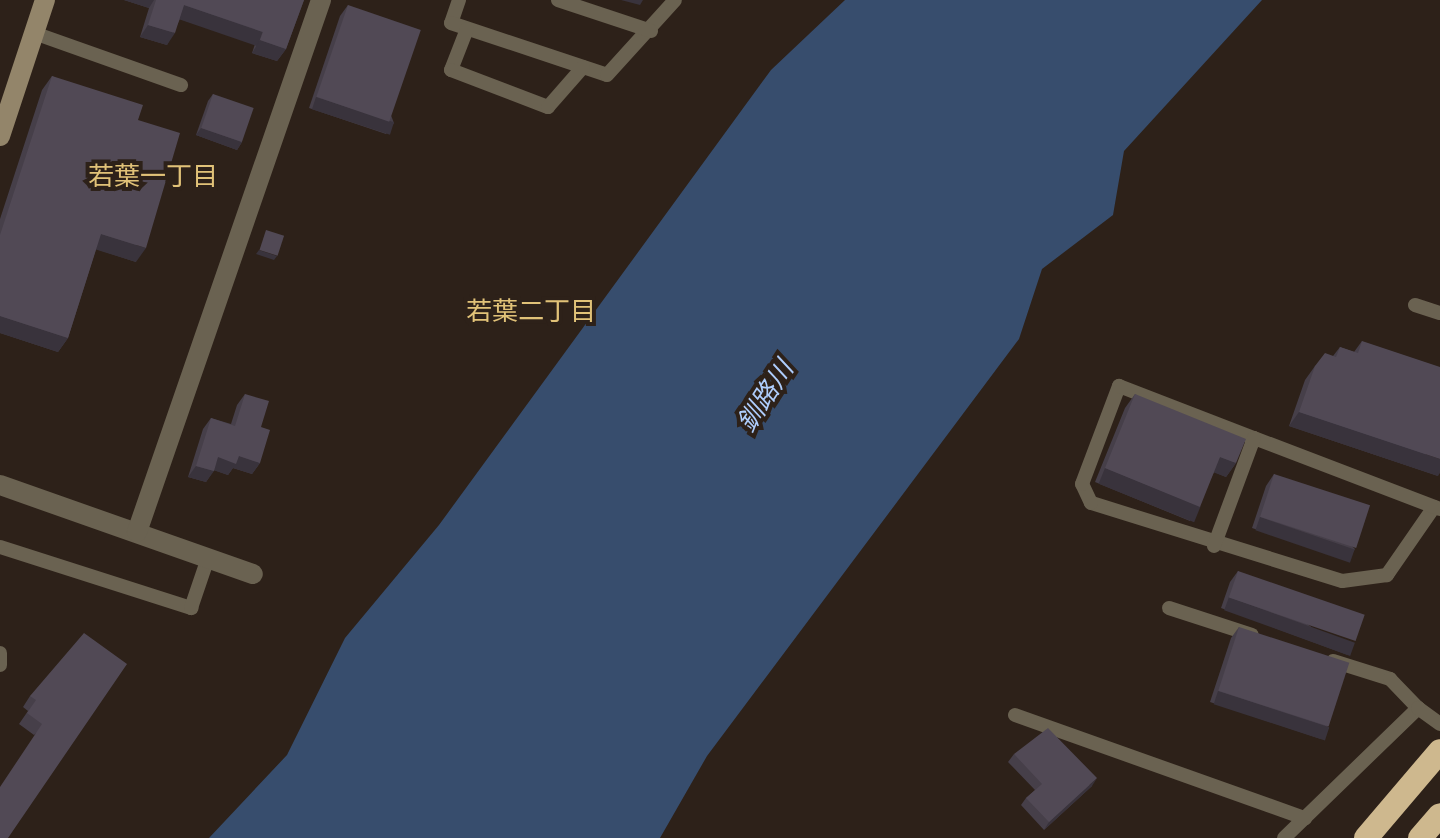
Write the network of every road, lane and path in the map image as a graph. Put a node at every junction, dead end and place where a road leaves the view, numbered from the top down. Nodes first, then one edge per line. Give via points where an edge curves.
1 (45, 0) edge
2 (321, 0) edge
3 (459, 0) edge
4 (558, 0) edge
5 (675, 0) edge
6 (467, 29) junction
7 (651, 31) junction
8 (34, 33) junction
9 (583, 67) junction
10 (181, 85) dead end
11 (0, 136) edge
12 (1415, 305) dead end
13 (1440, 313) edge
14 (1254, 438) junction
15 (1, 489) edge
16 (1437, 508) edge
17 (137, 532) junction
18 (1214, 546) junction
19 (0, 547) edge
20 (208, 558) junction
21 (253, 574) dead end
22 (1169, 608) dead end
23 (1272, 641) edge
24 (0, 653) edge
25 (1317, 656) edge
26 (0, 665) edge
27 (1418, 708) junction
28 (1015, 715) dead end
29 (1440, 724) edge
30 (1440, 751) edge
31 (1440, 815) edge
32 (1305, 818) junction
33 (1284, 838) edge
34 (1366, 838) edge
35 (1420, 838) edge

1 - 8 street
2 - 17 street
3 - 6 lane via 451,23
4 - 7 lane
5 - 7 lane
6 - 9 lane
6 - 9 lane via 451,70 548,107
7 - 9 lane via 607,75
8 - 10 lane
8 - 11 street
12 - 13 lane
14 - 16 lane
14 - 18 lane
14 - 18 lane via 1119,386 1082,484 1091,503
15 - 17 street
16 - 18 lane via 1387,575 1342,581
17 - 20 street
19 - 20 lane via 191,608
20 - 21 street
22 - 23 lane
24 - 26 lane
25 - 27 lane via 1390,679
27 - 29 lane
27 - 32 lane
28 - 32 lane
30 - 34 highway
31 - 35 highway
32 - 33 lane

